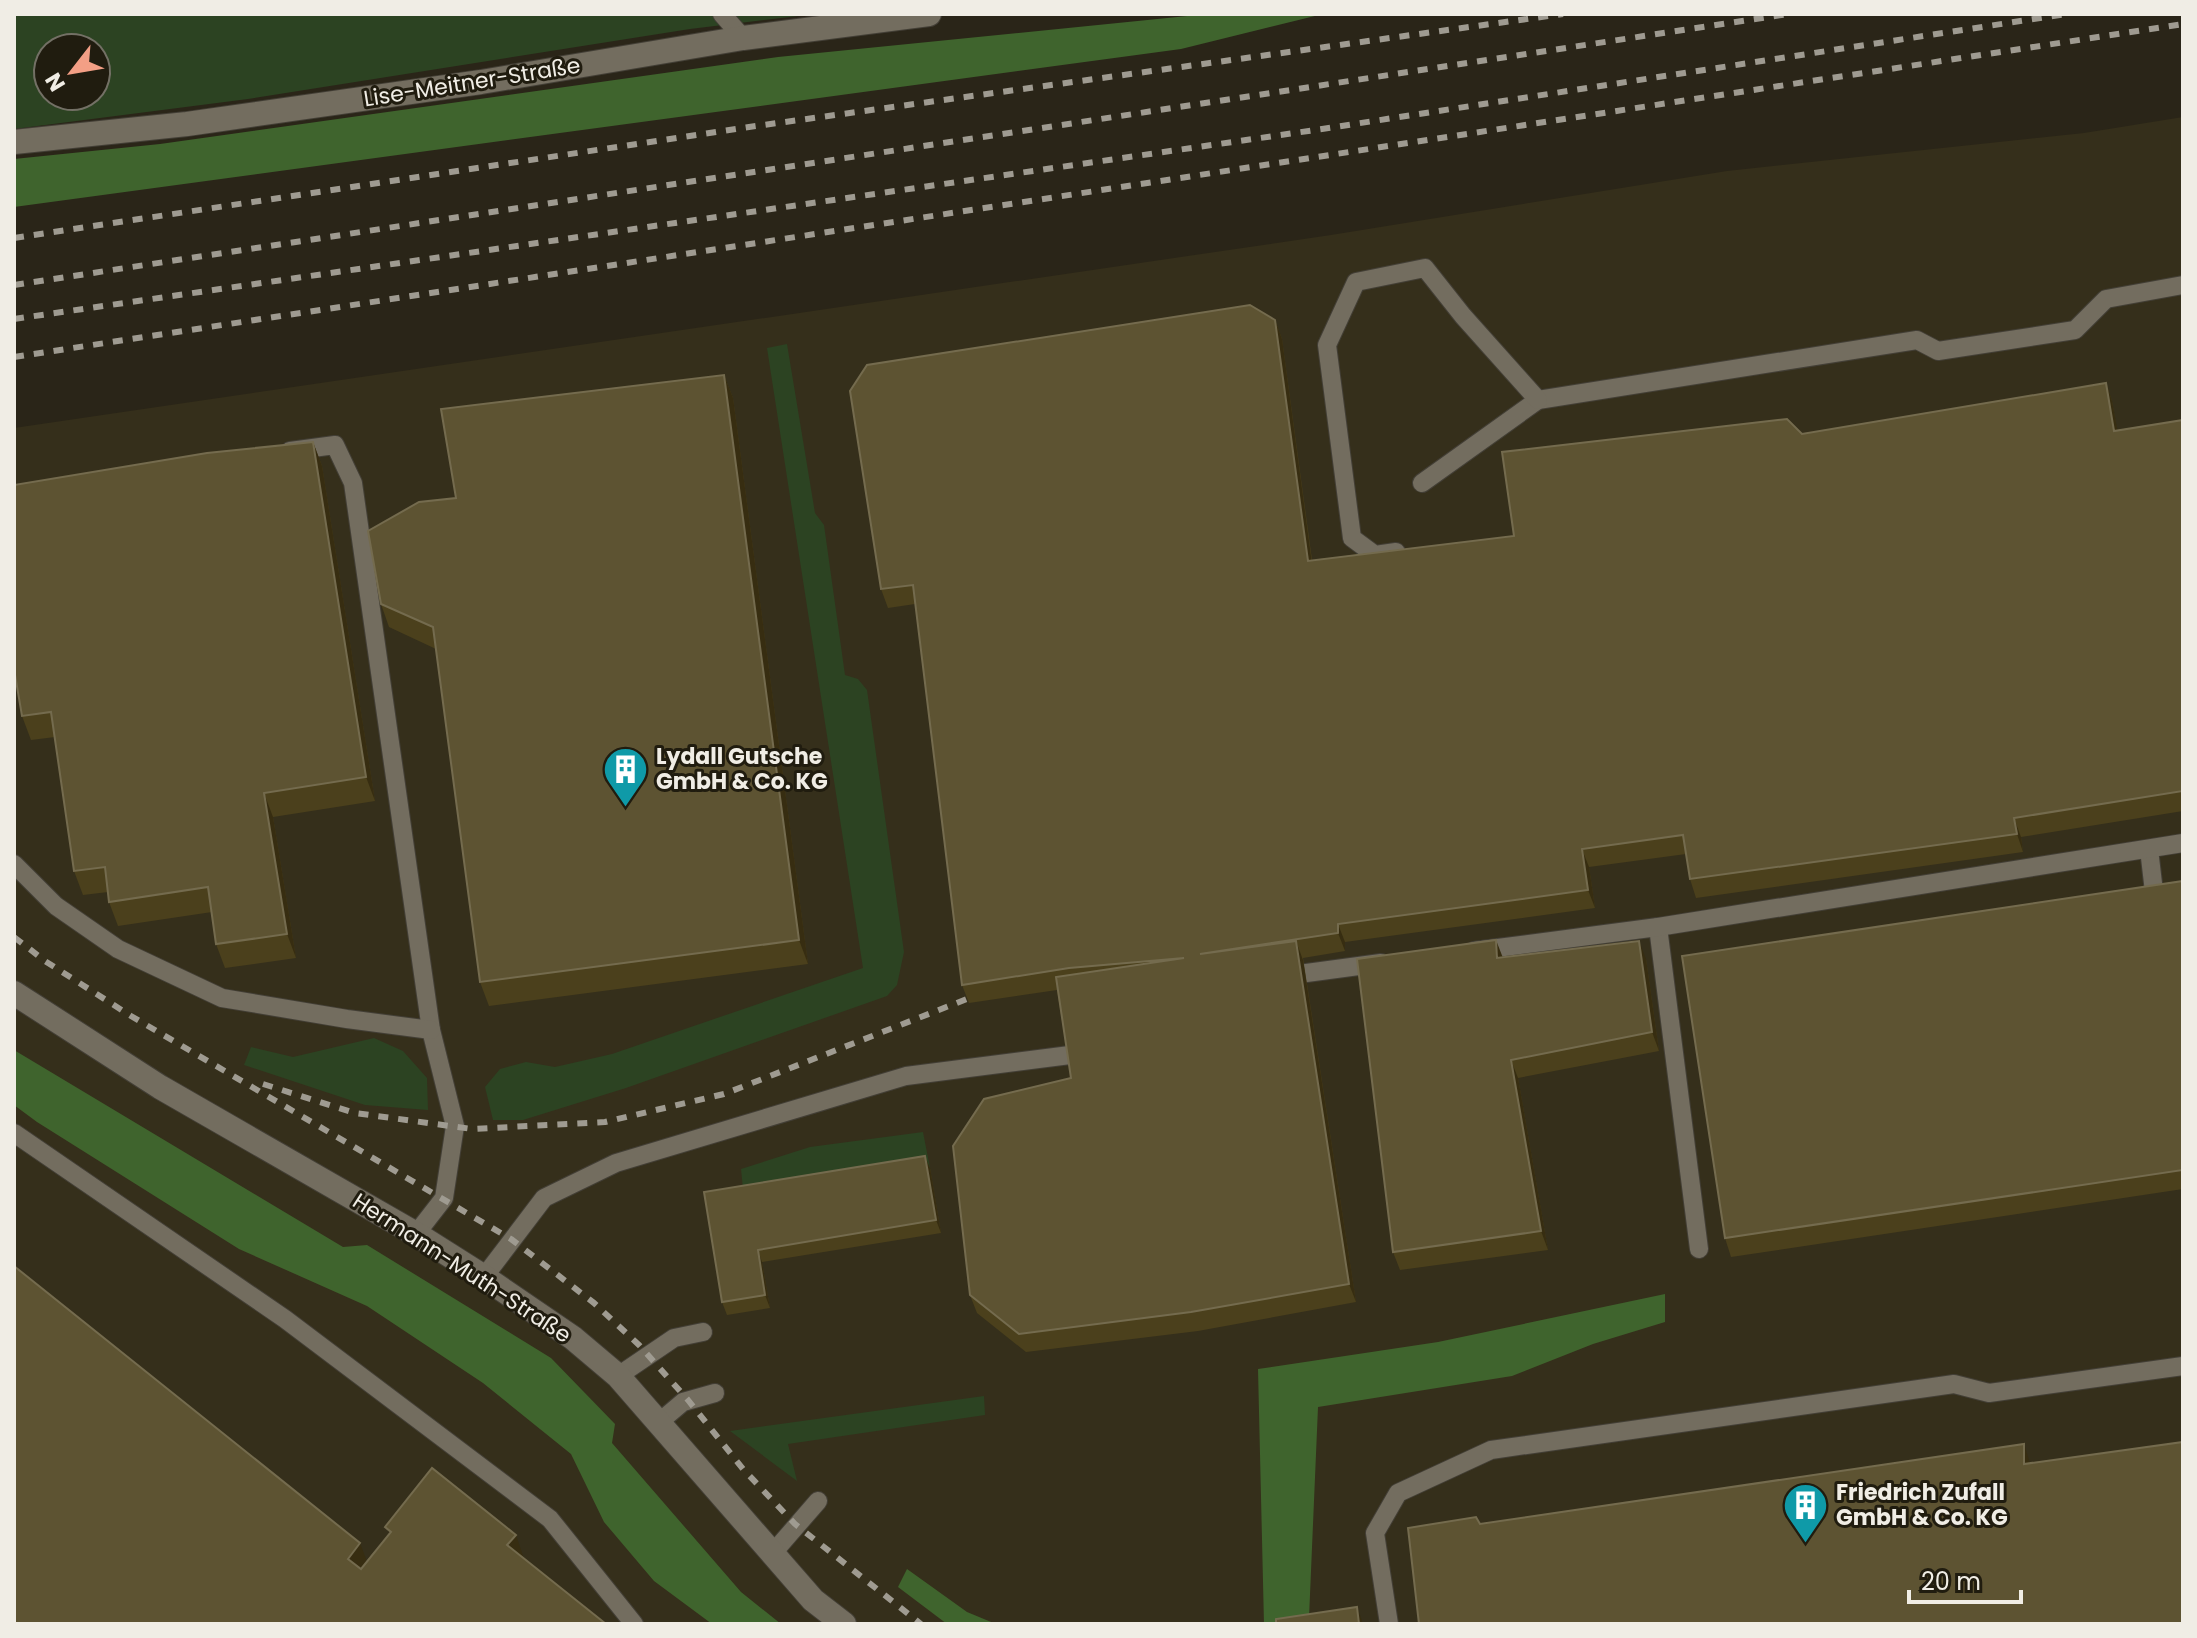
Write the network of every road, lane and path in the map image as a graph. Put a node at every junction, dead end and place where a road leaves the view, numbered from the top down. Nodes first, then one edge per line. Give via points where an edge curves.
1 (722, 14) edge
2 (929, 14) edge
3 (743, 38) junction
4 (14, 142) edge
5 (2183, 285) edge
6 (1538, 400) junction
7 (273, 453) edge
8 (1422, 483) dead end
9 (1420, 549) edge
10 (2183, 843) edge
11 (2149, 849) junction
12 (14, 864) edge
13 (2157, 920) edge
14 (1658, 927) junction
15 (1454, 954) edge
16 (1407, 960) edge
17 (1266, 978) edge
18 (14, 993) edge
19 (431, 1030) junction
20 (1070, 1055) edge
21 (14, 1133) edge
22 (416, 1234) junction
23 (1699, 1249) dead end
24 (484, 1277) junction
25 (703, 1332) dead end
26 (2183, 1366) edge
27 (618, 1376) junction
28 (715, 1393) dead end
29 (657, 1424) junction
30 (818, 1501) dead end
31 (772, 1554) junction
32 (634, 1624) edge
33 (844, 1624) edge
34 (1389, 1624) edge

1 - 3 lane
2 - 3 street, Lise-Meitner-Straße
3 - 4 street, Lise-Meitner-Straße via 265,113
5 - 6 lane via 2106,299 2075,330 1938,351 1917,340
6 - 8 lane
6 - 9 lane via 1425,268 1356,282 1327,345 1352,538 1375,555
7 - 19 lane via 335,445 353,483
10 - 11 lane
11 - 13 lane
11 - 14 lane
12 - 19 lane via 56,906 118,949 222,998
14 - 15 lane
14 - 23 lane
16 - 17 lane
18 - 22 street, Hermann-Muth-Straße via 160,1087
19 - 22 lane via 455,1126 444,1198
20 - 24 lane via 906,1076 616,1163 544,1198
21 - 32 lane via 285,1319 550,1519
22 - 24 street, Hermann-Muth-Straße
24 - 27 street, Hermann-Muth-Straße
25 - 27 lane via 674,1338
26 - 34 lane via 1989,1393 1954,1384 1491,1450 1398,1493 1375,1533
27 - 29 street, Hermann-Muth-Straße
28 - 29 lane via 683,1402
29 - 31 street, Hermann-Muth-Straße
30 - 31 lane
31 - 33 street, Hermann-Muth-Straße via 813,1600

